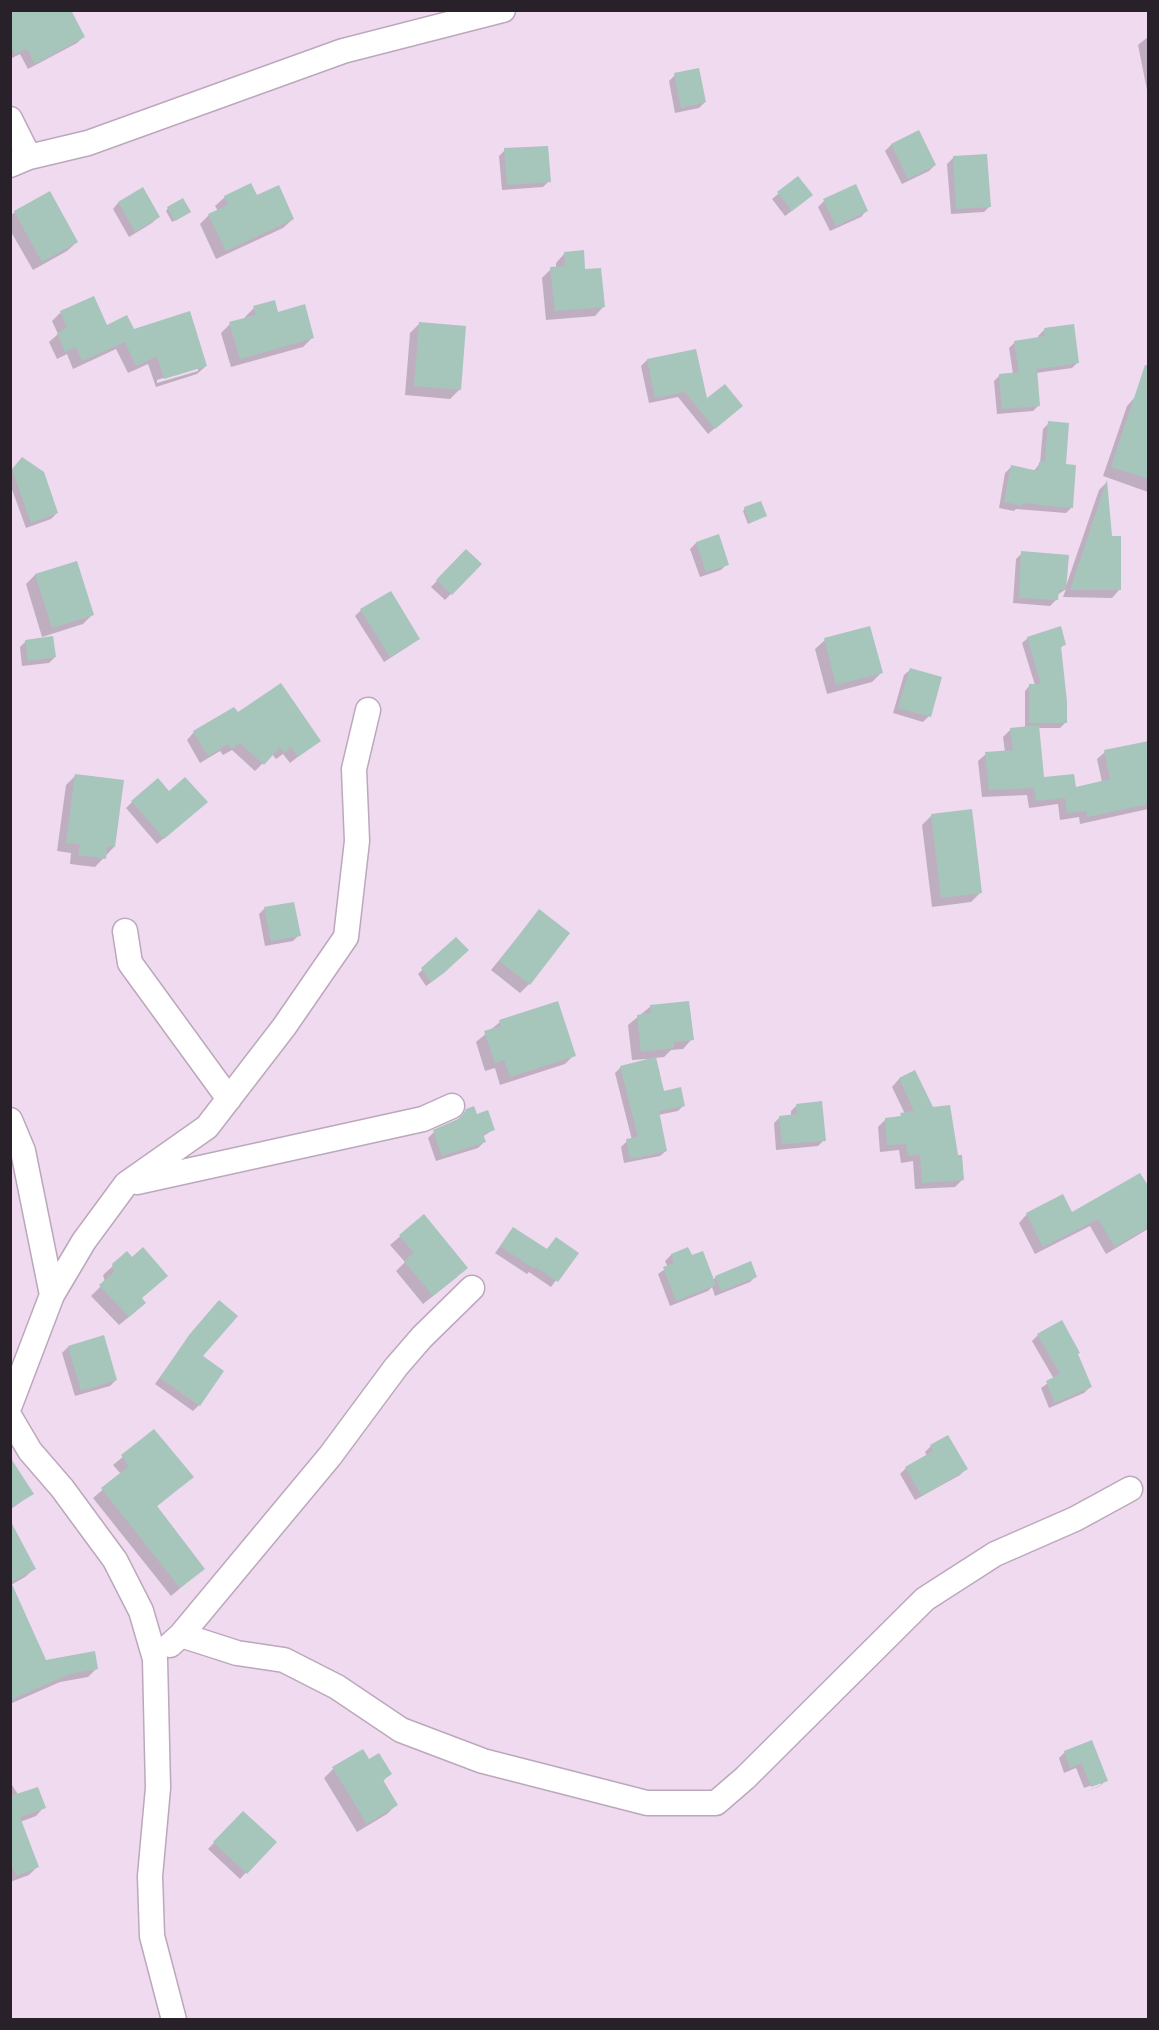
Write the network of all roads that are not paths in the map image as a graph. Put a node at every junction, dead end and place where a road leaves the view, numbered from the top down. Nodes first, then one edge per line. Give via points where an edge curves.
1 (503, 10) edge
2 (10, 119) edge
3 (20, 161) edge
4 (368, 710) dead end
5 (125, 932) dead end
6 (229, 1100) junction
7 (452, 1106) dead end
8 (10, 1120) edge
9 (126, 1184) junction
10 (472, 1288) dead end
11 (52, 1294) junction
12 (10, 1405) edge
13 (10, 1417) edge
14 (1130, 1489) dead end
15 (181, 1635) junction
16 (155, 1659) junction
17 (174, 2019) edge

1 - 3 street via 343,51 88,143
2 - 3 street
4 - 6 street via 354,769 357,841 346,937
5 - 6 street via 130,963
6 - 9 street via 207,1127
7 - 9 street via 423,1119
8 - 11 street via 23,1151
9 - 11 street via 84,1241
10 - 15 street via 396,1367 330,1456
11 - 12 street
13 - 16 street via 30,1451 115,1560 141,1611
14 - 15 street via 1075,1519 995,1554 925,1599 716,1803 647,1803 483,1761 401,1730 338,1687 284,1660 237,1653
15 - 16 street
16 - 17 street via 158,1788 150,1876 152,1936

